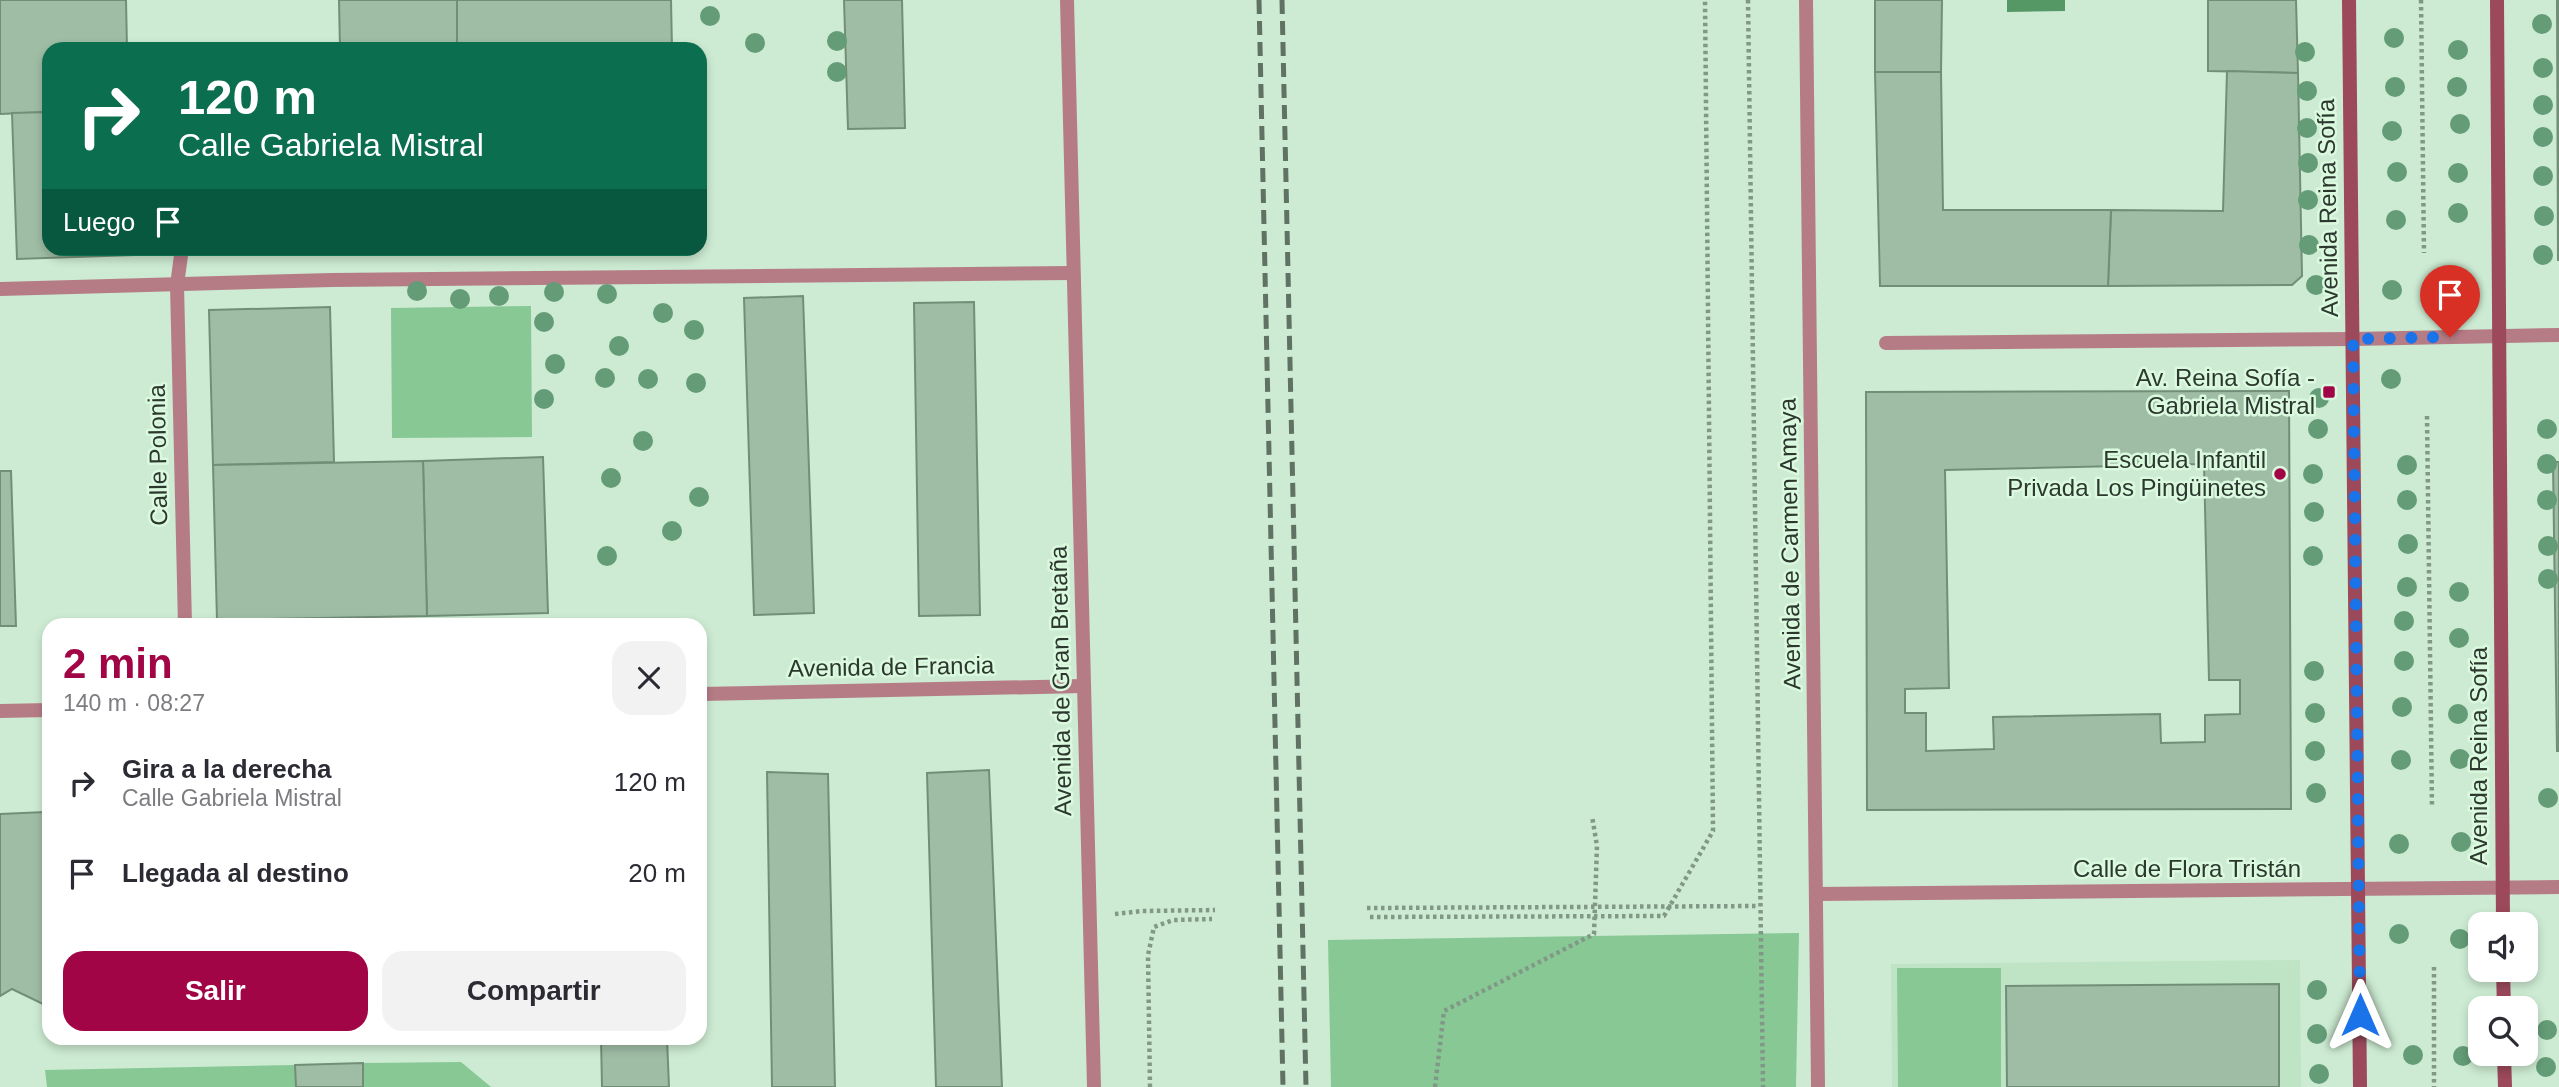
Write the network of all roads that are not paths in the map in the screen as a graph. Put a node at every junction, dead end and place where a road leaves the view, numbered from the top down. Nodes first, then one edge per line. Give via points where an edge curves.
1 (1066, 0) edge
2 (1806, 0) edge
3 (2349, 0) edge
4 (2497, 0) edge
5 (181, 256) edge
6 (1073, 273) junction
7 (177, 285) junction
8 (0, 289) edge
9 (2559, 335) edge
10 (2500, 336) junction
11 (2353, 339) junction
12 (1886, 343) dead end
13 (185, 618) edge
14 (1083, 686) junction
15 (707, 694) edge
16 (42, 710) edge
17 (0, 711) edge
18 (2559, 887) edge
19 (2502, 888) junction
20 (2359, 890) junction
21 (1816, 894) junction
22 (2503, 912) edge
23 (2504, 1066) edge
24 (1094, 1087) edge
25 (1818, 1087) edge
26 (2360, 1087) edge
27 (2505, 1087) edge

1 - 6 street, Avenida de Gran Bretaña
2 - 21 street, Avenida de Carmen Amaya
3 - 11 main road, Avenida Reina Sofía
4 - 10 main road, Avenida Reina Sofía
5 - 7 street, Calle Polonia
6 - 7 street
6 - 14 street, Avenida de Gran Bretaña
7 - 8 street
7 - 13 street, Calle Polonia
9 - 10 street
10 - 11 street
10 - 19 main road, Avenida Reina Sofía
11 - 12 street
11 - 20 main road, Avenida Reina Sofía
14 - 15 street, Avenida de Francia
14 - 24 street, Avenida de Gran Bretaña
16 - 17 street
18 - 19 street, Calle de Flora Tristán
19 - 20 street, Calle de Flora Tristán
19 - 22 main road, Avenida Reina Sofía
20 - 21 street, Calle de Flora Tristán
20 - 26 main road, Avenida Reina Sofía
21 - 25 street, Avenida de Carmen Amaya
23 - 27 main road

